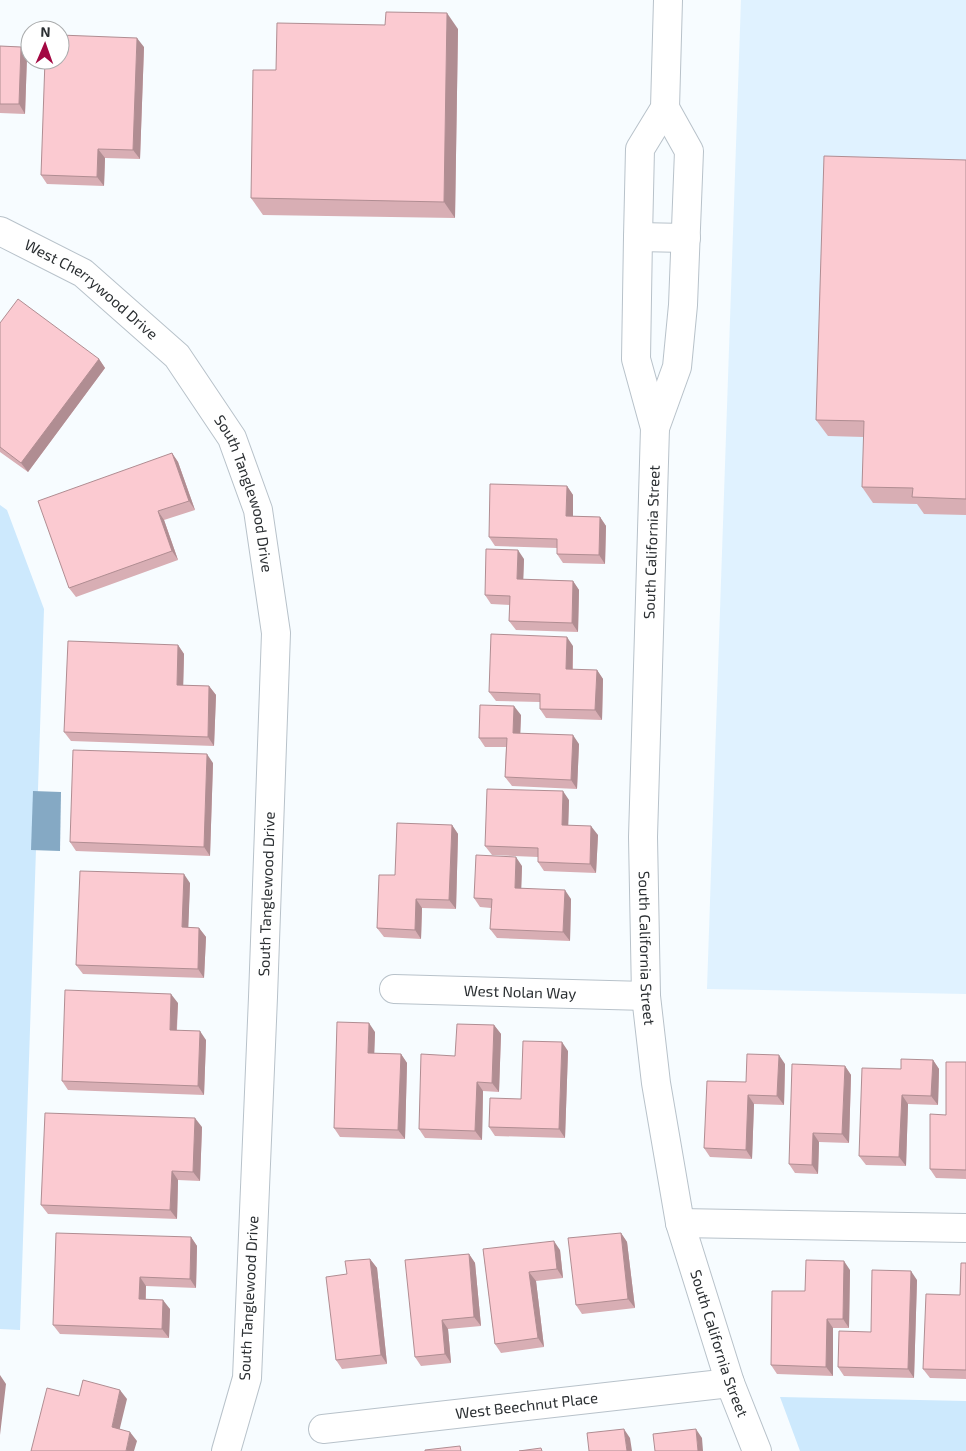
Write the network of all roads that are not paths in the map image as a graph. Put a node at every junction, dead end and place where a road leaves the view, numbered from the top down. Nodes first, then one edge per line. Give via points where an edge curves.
1 (668, 0) edge
2 (665, 108) junction
3 (0, 231) edge
4 (638, 237) junction
5 (686, 238) junction
6 (177, 356) joint
7 (655, 428) junction
8 (394, 989) dead end
9 (646, 996) junction
10 (680, 1222) junction
11 (966, 1228) edge
12 (730, 1383) junction
13 (323, 1429) dead end
14 (226, 1451) edge
15 (757, 1451) edge

1 - 2 street, South California Street
2 - 4 street, South California Street via 640,149
2 - 5 street, South California Street via 689,151
3 - 6 street, West Cherrywood Drive via 83,273
4 - 5 street
4 - 7 street, South California Street via 636,359
5 - 7 street, South California Street via 677,367
6 - 14 street, South Tanglewood Drive via 232,438 258,510 276,633 247,1378
7 - 9 street, South California Street via 643,837
8 - 9 street, West Nolan Way
9 - 10 street, South California Street via 656,1083
10 - 11 street
10 - 12 street, South California Street
12 - 13 street, West Beechnut Place
12 - 15 street, South California Street

